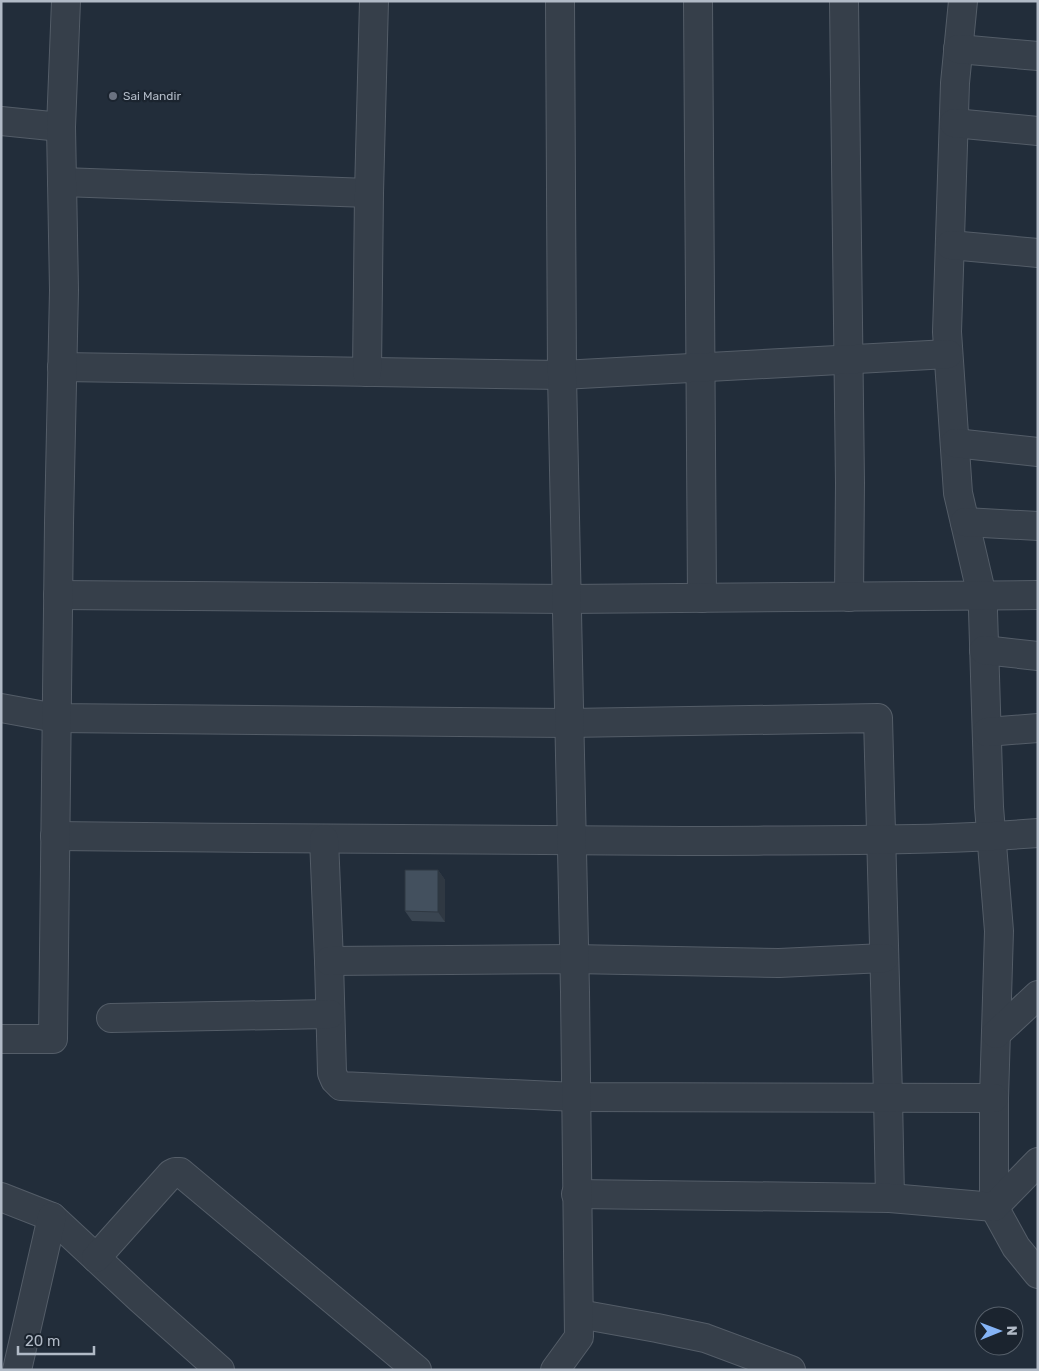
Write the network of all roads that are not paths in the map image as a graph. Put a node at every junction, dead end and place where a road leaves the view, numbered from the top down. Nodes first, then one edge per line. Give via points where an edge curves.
1 (66, 1) edge
2 (374, 1) edge
3 (560, 1) edge
4 (698, 1) edge
5 (844, 1) edge
6 (963, 1) edge
7 (958, 49) junction
8 (1038, 56) edge
9 (1, 121) edge
10 (954, 123) junction
11 (61, 127) junction
12 (1038, 131) edge
13 (62, 182) junction
14 (369, 193) junction
15 (950, 245) junction
16 (1038, 253) edge
17 (948, 354) junction
18 (848, 360) junction
19 (62, 368) junction
20 (701, 368) junction
21 (367, 372) junction
22 (562, 376) junction
23 (955, 443) junction
24 (1038, 452) edge
25 (965, 522) junction
26 (1038, 526) edge
27 (58, 595) junction
28 (1038, 595) edge
29 (982, 596) junction
30 (849, 597) junction
31 (702, 598) junction
32 (566, 599) junction
33 (984, 650) junction
34 (1038, 656) edge
35 (1, 708) edge
36 (56, 718) junction
37 (569, 723) junction
38 (1038, 728) edge
39 (987, 732) junction
40 (1038, 833) edge
41 (55, 836) junction
42 (991, 836) junction
43 (324, 839) junction
44 (881, 840) junction
45 (572, 841) junction
46 (884, 958) junction
47 (574, 959) junction
48 (329, 961) junction
49 (1038, 995) edge
50 (330, 1014) junction
51 (111, 1018) dead end
52 (996, 1034) junction
53 (1, 1039) edge
54 (576, 1097) junction
55 (888, 1097) junction
56 (994, 1098) junction
57 (1038, 1162) edge
58 (576, 1194) junction
59 (1, 1197) edge
60 (890, 1198) junction
61 (994, 1207) junction
62 (52, 1217) junction
63 (96, 1258) junction
64 (1038, 1274) edge
65 (579, 1314) junction
66 (13, 1355) edge
67 (220, 1370) edge
68 (417, 1370) edge
69 (555, 1370) edge
70 (791, 1370) edge

1 - 11 street
2 - 14 street
3 - 22 street
4 - 20 street
5 - 18 street
6 - 7 street
7 - 8 street
7 - 10 street
9 - 11 street
10 - 12 street
10 - 15 street
11 - 13 street
13 - 14 street
13 - 19 street
14 - 21 street
15 - 16 street
15 - 17 street
17 - 18 street
17 - 23 street
18 - 20 street
18 - 30 street
19 - 21 street
19 - 27 street
20 - 22 street
20 - 31 street
21 - 22 street
22 - 32 street
23 - 24 street
23 - 25 street via 958,493
25 - 26 street
25 - 29 street
27 - 32 street
27 - 36 street
28 - 29 street
29 - 30 street
29 - 33 street
30 - 31 street
31 - 32 street
32 - 37 street
33 - 34 street
33 - 39 street
35 - 36 street
36 - 37 street
36 - 41 street
37 - 44 street via 878,718
37 - 45 street
38 - 39 street
39 - 42 street
40 - 42 street
41 - 43 street
41 - 53 street via 53,1038
42 - 44 street
42 - 52 street via 999,931
43 - 45 street
43 - 48 street
44 - 45 street
44 - 46 street
45 - 47 street
46 - 47 street via 778,963
46 - 55 street
47 - 48 street
47 - 54 street
48 - 50 street
49 - 52 street
50 - 51 street
50 - 54 street via 332,1073 342,1086
52 - 56 street
54 - 55 street
54 - 58 street
55 - 56 street
55 - 60 street
56 - 61 street
57 - 61 street
58 - 60 street
58 - 65 street
59 - 62 street
60 - 61 street
61 - 64 street via 1016,1247
62 - 63 street
62 - 66 street
63 - 67 street
63 - 68 street via 171,1174 180,1172
65 - 69 street via 579,1337
65 - 70 street via 705,1338

